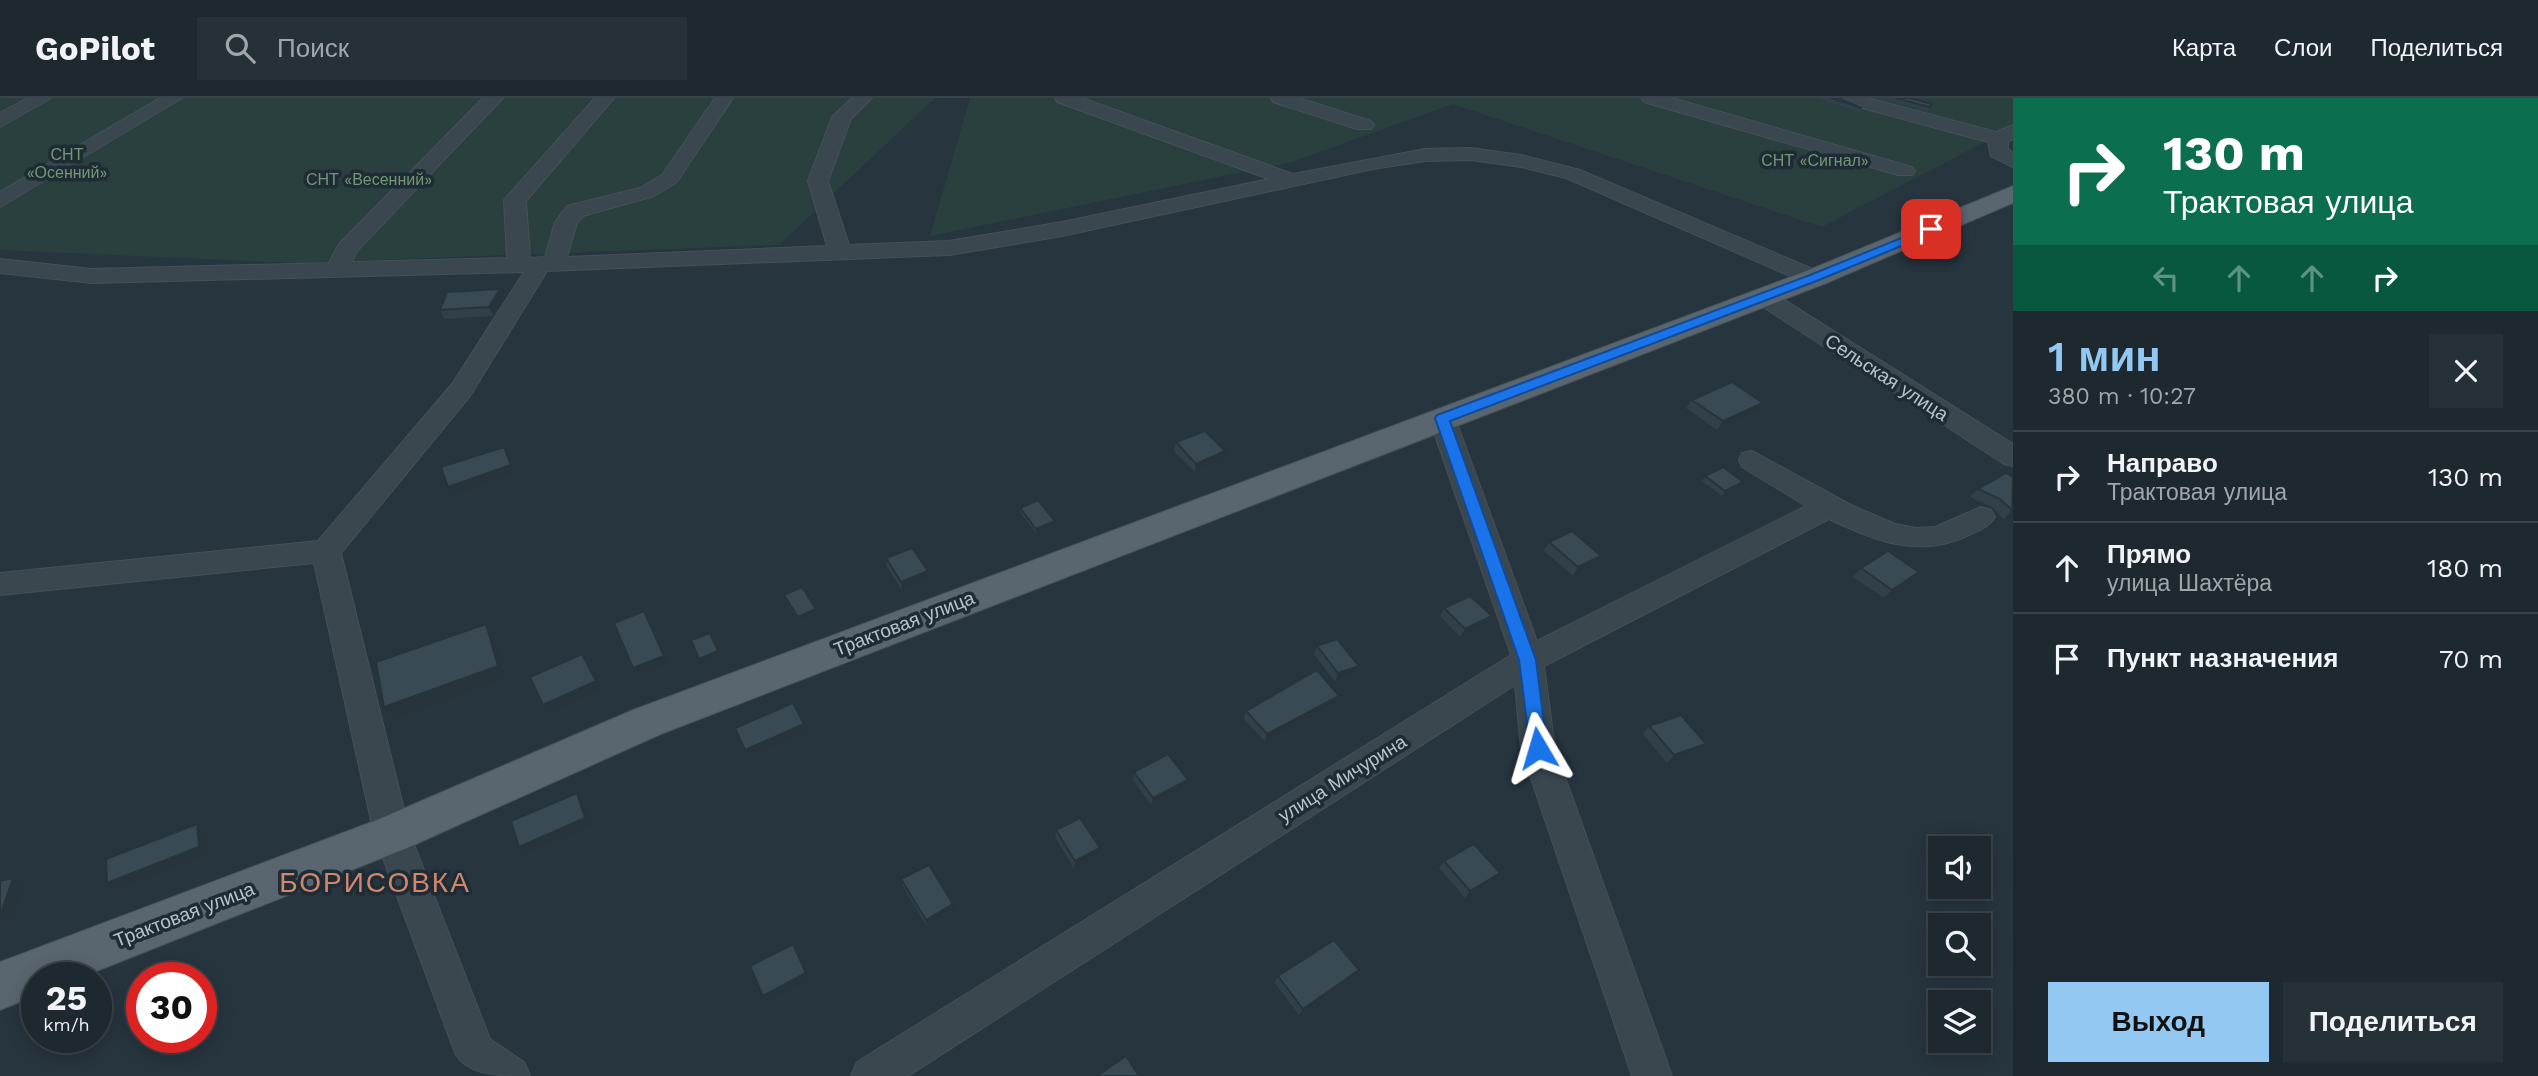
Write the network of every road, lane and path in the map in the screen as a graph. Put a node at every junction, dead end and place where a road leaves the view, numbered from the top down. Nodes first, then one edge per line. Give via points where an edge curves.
1 (42, 98) edge
2 (173, 98) edge
3 (494, 98) edge
4 (605, 98) edge
5 (724, 98) edge
6 (863, 98) edge
7 (1064, 98) edge
8 (1280, 98) edge
9 (1651, 98) edge
10 (1847, 98) edge
11 (0, 121) edge
12 (1364, 125) dead end
13 (2005, 135) edge
14 (2013, 161) edge
15 (1905, 171) dead end
16 (1291, 180) junction
17 (2013, 194) edge
18 (0, 201) edge
19 (840, 252) junction
20 (537, 264) junction
21 (0, 266) edge
22 (338, 270) junction
23 (1814, 278) junction
24 (1762, 296) junction
25 (1442, 418) junction
26 (2013, 457) edge
27 (1752, 460) dead end
28 (1828, 507) junction
29 (1981, 517) dead end
30 (326, 551) junction
31 (0, 584) edge
32 (1528, 660) junction
33 (392, 834) junction
34 (0, 986) edge
35 (510, 1076) edge
36 (871, 1076) edge
37 (1652, 1076) edge

1 - 11 street
2 - 18 street
3 - 22 street via 347,249
4 - 20 street via 515,201
5 - 20 street via 669,179 647,192 575,211
6 - 19 street via 842,117 818,181
7 - 16 street
8 - 12 street
9 - 15 street
10 - 13 street
13 - 14 street via 1998,152
16 - 19 street via 949,248
16 - 23 street via 1425,155 1471,154 1521,161 1573,174
17 - 23 main road, Трактовая улица
19 - 20 street
20 - 22 street
20 - 30 street via 461,390
21 - 22 street via 92,276
23 - 24 main road, Трактовая улица
24 - 25 main road, Трактовая улица
24 - 26 street, Сельская улица
25 - 32 street
25 - 33 main road, Трактовая улица via 647,722
27 - 28 street
28 - 29 street via 1895,535 1934,538
28 - 32 street, улица Мичурина
30 - 31 street
30 - 33 street
32 - 36 street, улица Мичурина
32 - 37 street via 1538,748
33 - 34 main road, Трактовая улица
33 - 35 street via 475,1053

